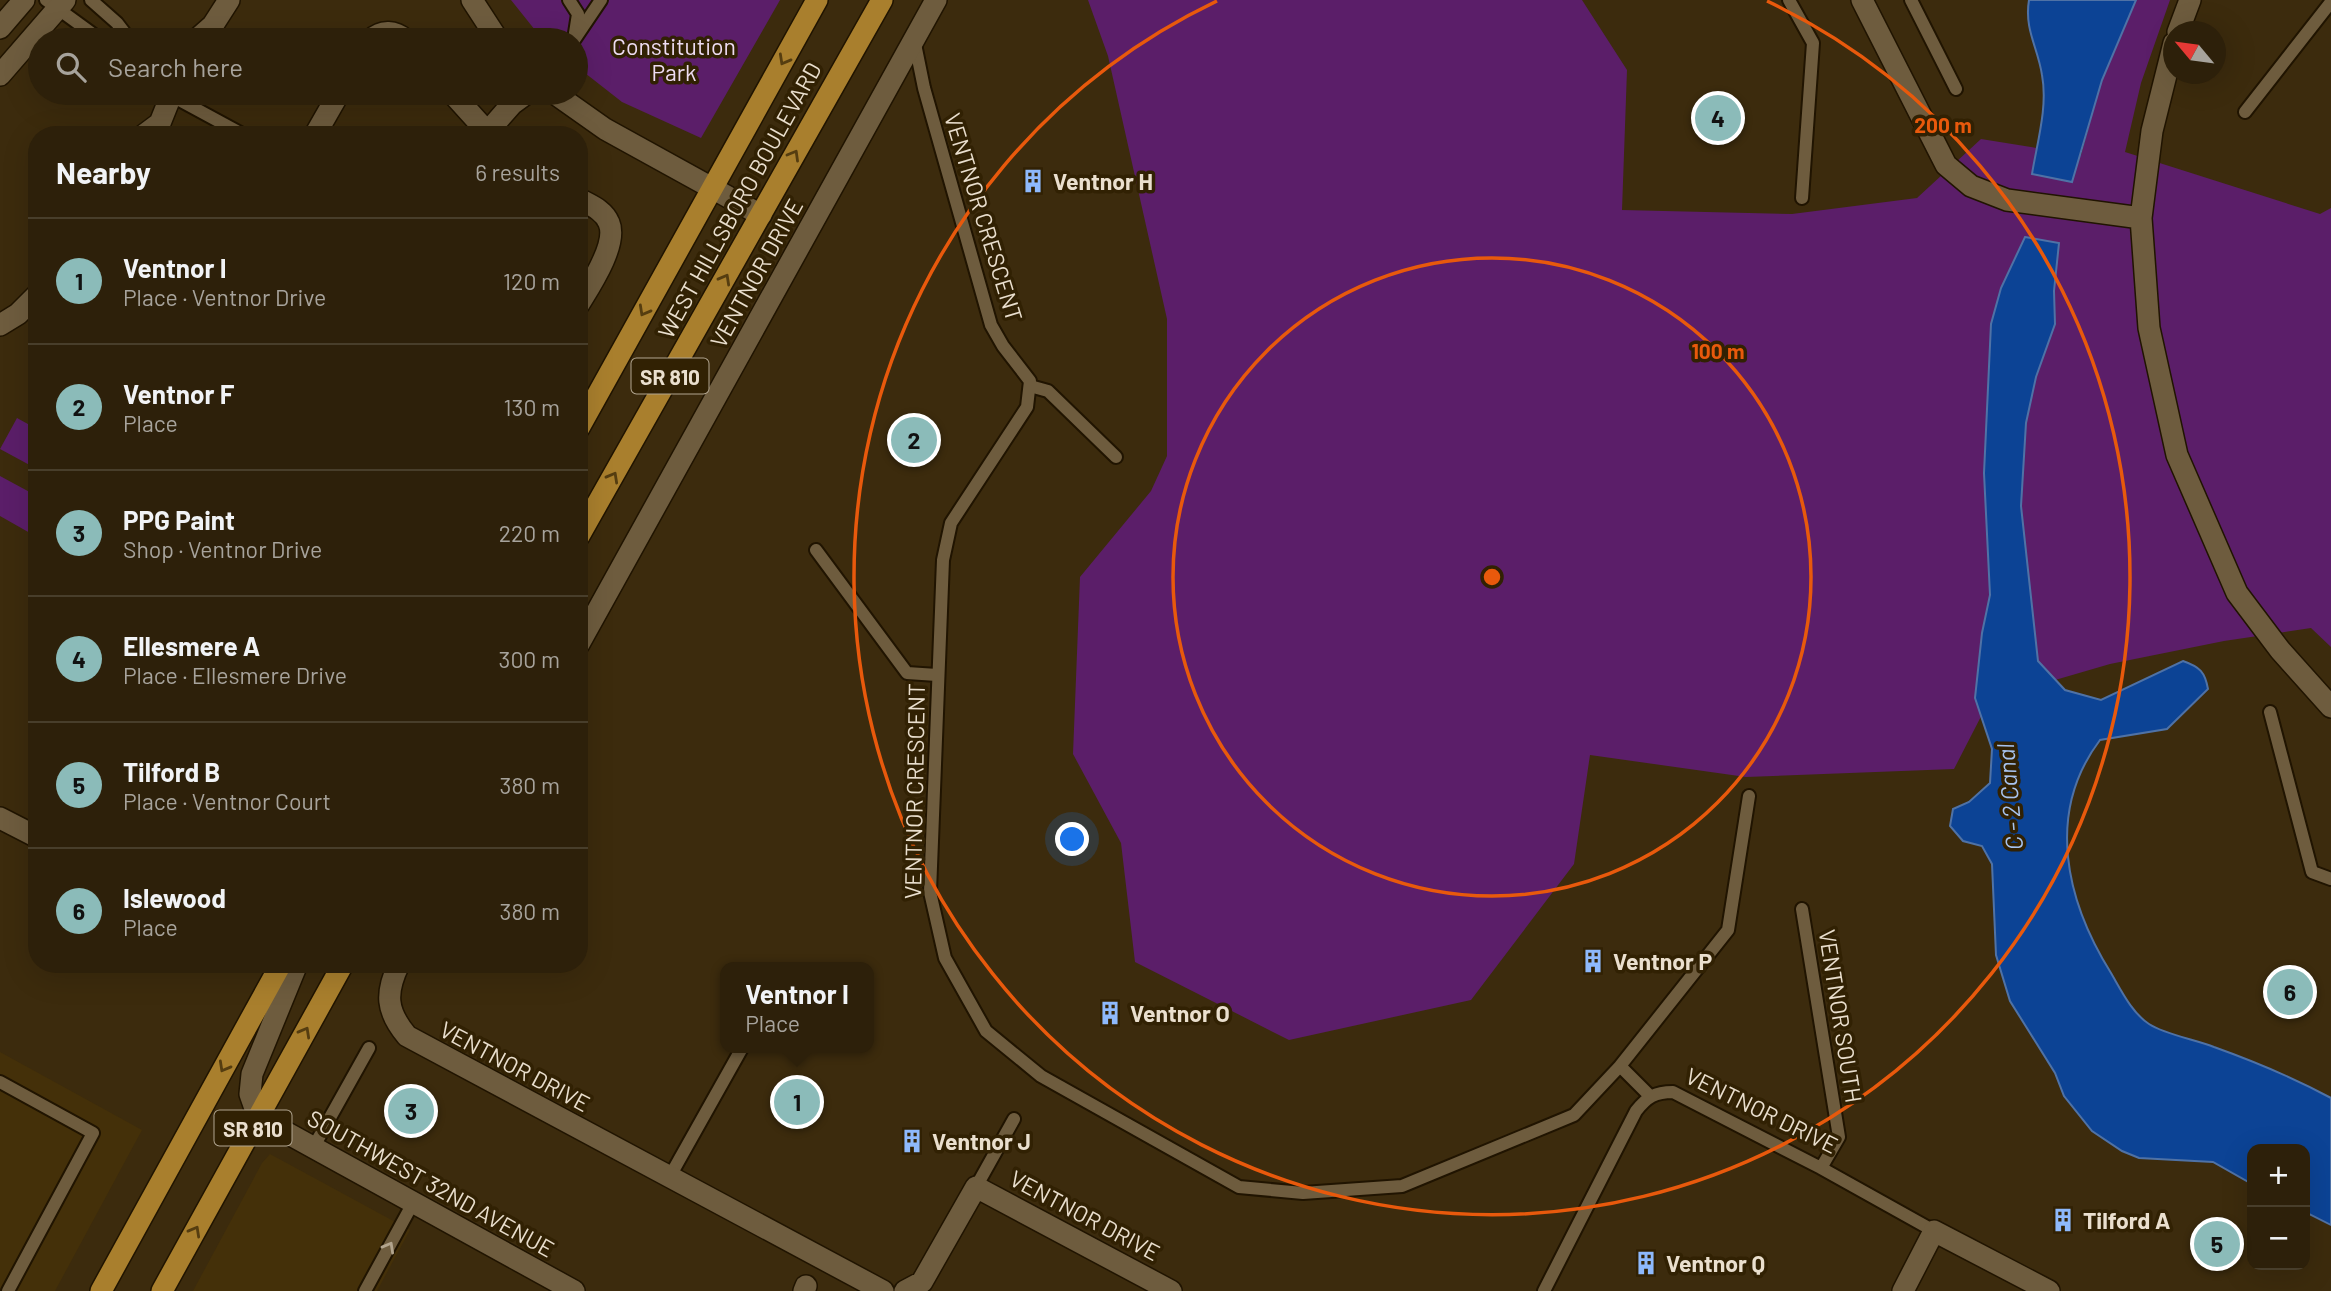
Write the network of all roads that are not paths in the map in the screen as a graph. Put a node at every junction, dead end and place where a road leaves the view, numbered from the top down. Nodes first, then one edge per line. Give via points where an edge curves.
1 (24, 0) edge
2 (91, 0) edge
3 (229, 0) edge
4 (472, 0) edge
5 (569, 0) edge
6 (601, 0) edge
7 (817, 0) edge
8 (883, 0) edge
9 (936, 0) edge
10 (1789, 0) edge
11 (1861, 0) edge
12 (1911, 0) edge
13 (2190, 0) edge
14 (2331, 2) edge
15 (56, 3) edge
16 (2182, 21) edge
17 (37, 28) edge
18 (86, 28) edge
19 (121, 28) edge
20 (210, 28) edge
21 (490, 28) edge
22 (576, 28) edge
23 (582, 28) edge
24 (0, 29) edge
25 (28, 39) edge
26 (914, 39) junction
27 (0, 75) edge
28 (2164, 84) edge
29 (1955, 89) dead end
30 (167, 105) edge
31 (191, 105) edge
32 (332, 105) edge
33 (463, 105) edge
34 (511, 105) edge
35 (571, 105) edge
36 (2245, 112) dead end
37 (155, 126) edge
38 (228, 126) edge
39 (320, 126) edge
40 (481, 126) edge
41 (494, 126) edge
42 (713, 187) junction
43 (1802, 198) dead end
44 (588, 204) edge
45 (761, 215) junction
46 (2141, 218) junction
47 (588, 289) edge
48 (28, 304) edge
49 (0, 325) edge
50 (1030, 386) junction
51 (588, 412) edge
52 (1116, 457) dead end
53 (588, 521) edge
54 (816, 550) dead end
55 (588, 628) edge
56 (937, 675) junction
57 (2331, 707) edge
58 (2270, 712) dead end
59 (1749, 796) dead end
60 (0, 818) edge
61 (28, 833) edge
62 (2331, 879) edge
63 (1802, 909) dead end
64 (276, 973) edge
65 (293, 973) edge
66 (338, 973) edge
67 (396, 973) edge
68 (369, 1048) dead end
69 (739, 1053) edge
70 (1620, 1066) junction
71 (0, 1082) edge
72 (1650, 1096) junction
73 (258, 1117) junction
74 (1014, 1119) dead end
75 (313, 1148) junction
76 (1821, 1168) junction
77 (669, 1178) junction
78 (976, 1187) junction
79 (413, 1203) junction
80 (1934, 1231) junction
81 (537, 1282) edge
82 (8, 1291) edge
83 (101, 1291) edge
84 (162, 1291) edge
85 (365, 1291) edge
86 (575, 1291) edge
87 (883, 1291) edge
88 (905, 1291) edge
89 (1171, 1291) edge
90 (1544, 1291) edge
91 (1903, 1291) edge
92 (2049, 1291) edge

1 - 24 street
2 - 19 lane
3 - 20 street
4 - 21 street
5 - 22 lane via 578,14
6 - 23 lane
7 -> 42 main road, WEST HILLSBORO BOULEVARD / SR 810
45 -> 8 main road, WEST HILLSBORO BOULEVARD / SR 810
9 - 26 street, VENTNOR DRIVE
10 - 43 lane via 1813,43
11 - 46 street via 1946,165 1971,186 2007,200
12 - 29 lane
13 - 16 street
14 - 36 lane
15 - 17 street
15 - 18 lane
25 - 27 street
26 - 50 lane, VENTNOR CRESCENT via 991,325
26 - 55 street, VENTNOR DRIVE
28 - 46 street via 2152,131
30 - 37 street
31 - 38 lane
32 - 39 street
33 - 40 street
34 - 41 street
35 - 42 street via 605,129
42 - 45 street
42 -> 51 main road, WEST HILLSBORO BOULEVARD / SR 810
44 - 47 street via 609,223 611,235
53 -> 45 main road, WEST HILLSBORO BOULEVARD / SR 810
46 - 57 street via 2148,328 2177,455 2237,593
48 - 49 street
50 - 52 lane via 1048,391
50 - 56 lane, VENTNOR CRESCENT via 1027,407 1016,427 951,523 943,560
54 - 56 lane via 907,673
56 - 70 lane, VENTNOR CRESCENT via 930,892 945,958 986,1031 1041,1076 1239,1186 1303,1194 1402,1186 1574,1115
58 - 62 lane via 2312,872
59 - 70 lane via 1728,930
60 - 61 street
63 - 76 lane, VENTNOR SOUTH via 1839,1137
64 -> 83 main road, SR 810
65 - 73 street via 251,1074 250,1094
73 -> 66 main road, SR 810
67 - 77 street, VENTNOR DRIVE via 388,1001 407,1036
68 - 75 lane
69 - 77 lane
70 - 72 lane
71 - 82 lane via 93,1133
72 - 76 lane, VENTNOR DRIVE via 1673,1092
72 - 90 lane, VENTNOR DRIVE via 1636,1111
73 - 75 street, SOUTHWEST 32ND AVENUE
84 -> 73 main road, SR 810
74 - 78 lane
75 - 79 street, SOUTHWEST 32ND AVENUE
76 - 80 lane, VENTNOR DRIVE
77 - 87 street, VENTNOR DRIVE
78 - 88 street, VENTNOR DRIVE via 922,1282
78 - 89 street, VENTNOR DRIVE
79 - 81 street, SOUTHWEST 32ND AVENUE
85 -> 79 lane
80 - 91 street
80 - 92 street
81 - 86 street, SOUTHWEST 32ND AVENUE

